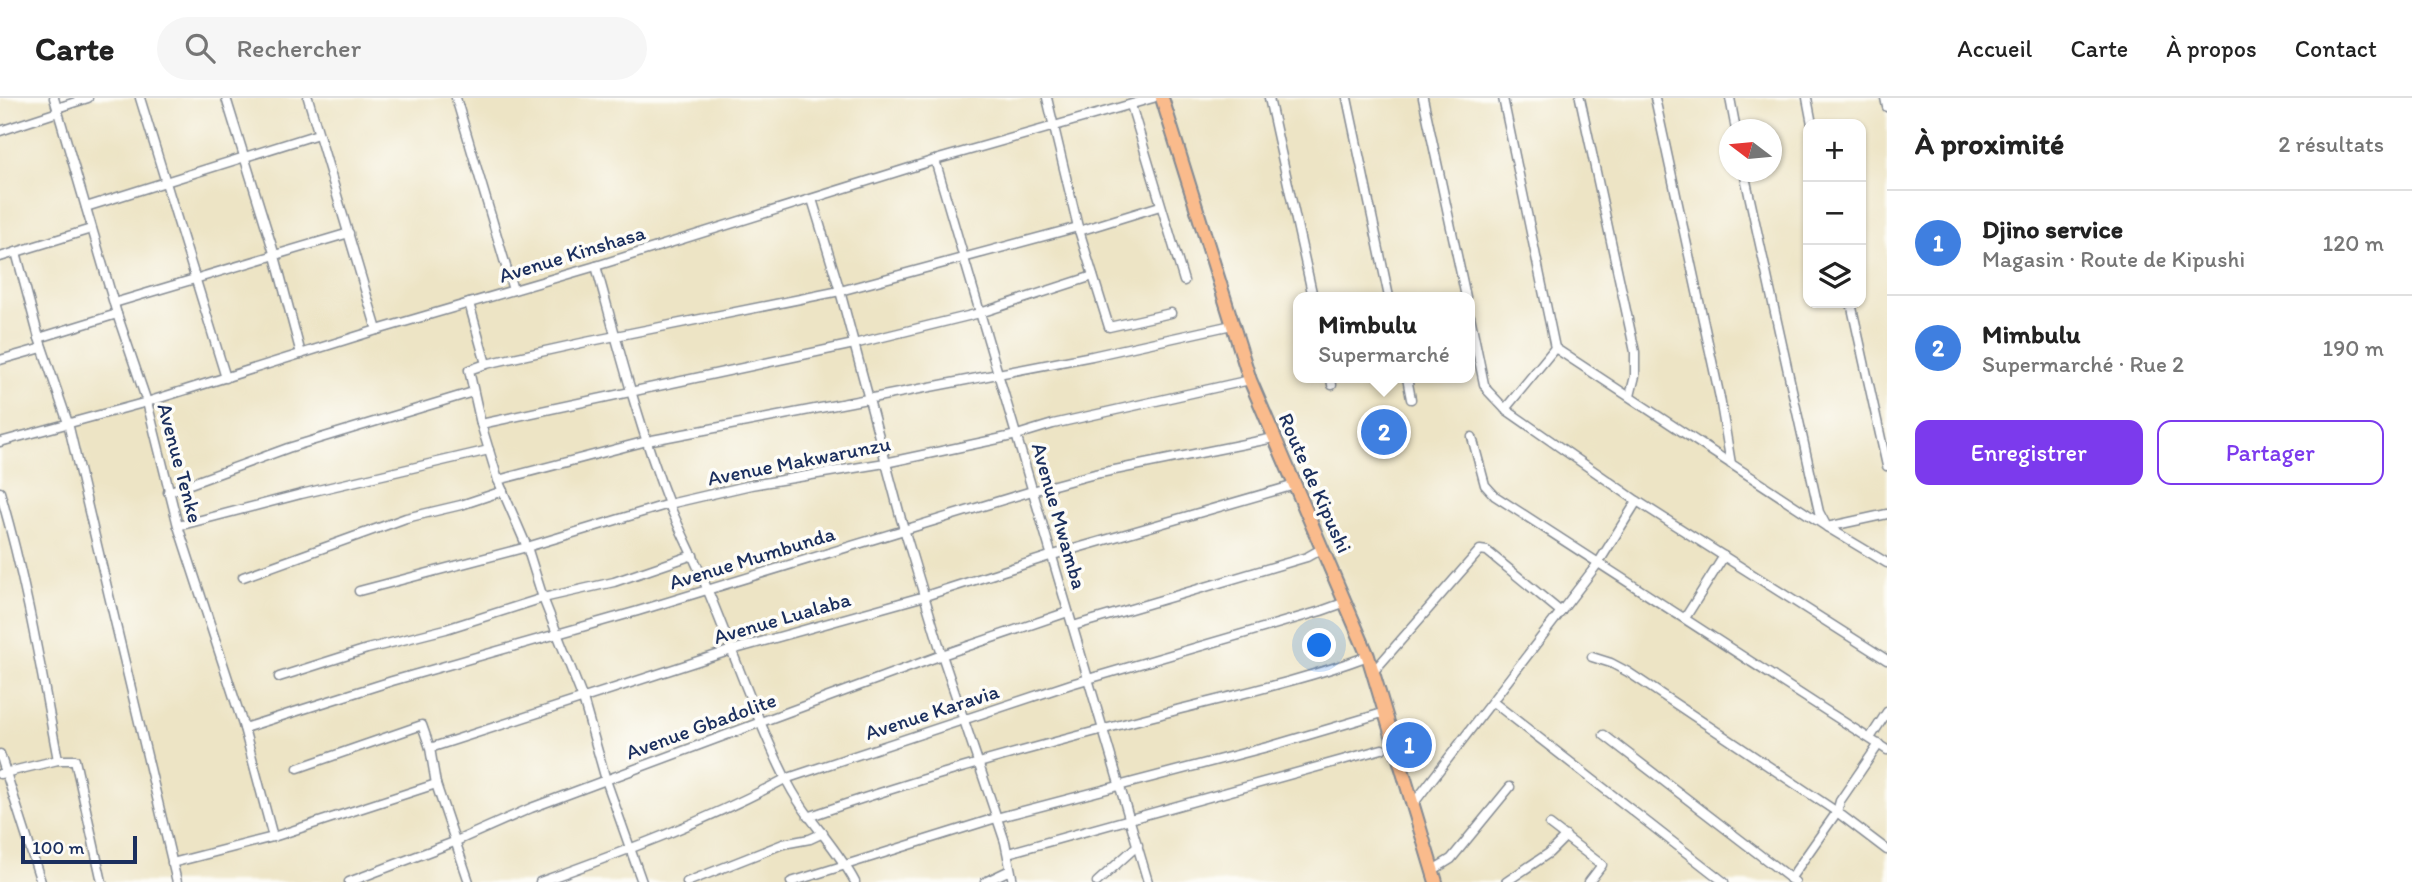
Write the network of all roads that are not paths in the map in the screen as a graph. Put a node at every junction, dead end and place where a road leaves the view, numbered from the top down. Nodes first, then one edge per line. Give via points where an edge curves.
1 (54, 98) edge
2 (88, 98) edge
3 (140, 98) edge
4 (226, 98) edge
5 (308, 98) edge
6 (456, 98) edge
7 (1047, 98) edge
8 (1153, 98) edge
9 (1162, 98) edge
10 (1269, 98) edge
11 (1347, 98) edge
12 (1423, 98) edge
13 (1503, 98) edge
14 (1580, 98) edge
15 (1654, 98) edge
16 (1730, 98) edge
17 (1807, 98) edge
18 (1885, 98) edge
19 (1131, 105) junction
20 (1887, 107) edge
21 (57, 110) junction
22 (1734, 119) edge
23 (1811, 119) edge
24 (1055, 127) junction
25 (0, 131) edge
26 (318, 134) junction
27 (244, 158) junction
28 (935, 160) junction
29 (1746, 182) edge
30 (166, 183) junction
31 (812, 199) junction
32 (1160, 206) junction
33 (86, 207) junction
34 (91, 229) junction
35 (1078, 229) junction
36 (349, 233) junction
37 (16, 252) junction
38 (275, 256) junction
39 (0, 257) edge
40 (963, 258) junction
41 (596, 266) junction
42 (1093, 276) junction
43 (196, 278) junction
44 (1184, 281) dead end
45 (513, 290) junction
46 (840, 291) junction
47 (1312, 292) edge
48 (1388, 292) edge
49 (1465, 292) edge
50 (114, 303) junction
51 (469, 303) junction
52 (1852, 308) edge
53 (980, 313) junction
54 (1171, 313) dead end
55 (117, 314) junction
56 (1232, 325) junction
57 (377, 330) junction
58 (616, 337) junction
59 (39, 338) junction
60 (1475, 339) edge
61 (854, 344) junction
62 (42, 348) junction
63 (1555, 348) junction
64 (301, 354) junction
65 (0, 360) edge
66 (486, 364) junction
67 (997, 375) junction
68 (226, 378) junction
69 (1250, 380) junction
70 (1408, 383) edge
71 (473, 392) junction
72 (633, 392) junction
73 (1630, 396) junction
74 (867, 398) junction
75 (1412, 399) dead end
76 (146, 402) junction
77 (1506, 409) junction
78 (68, 423) junction
79 (481, 424) junction
80 (1017, 435) junction
81 (1472, 437) dead end
82 (1274, 438) junction
83 (647, 440) junction
84 (0, 442) edge
85 (489, 450) junction
86 (885, 463) junction
87 (1731, 464) junction
88 (1887, 466) edge
89 (498, 480) junction
90 (1295, 485) junction
91 (503, 491) junction
92 (1032, 491) junction
93 (0, 492) edge
94 (168, 492) junction
95 (1637, 501) junction
96 (669, 504) junction
97 (1887, 514) edge
98 (178, 526) junction
99 (1827, 527) junction
100 (904, 528) junction
101 (527, 547) junction
102 (1324, 548) junction
103 (692, 555) junction
104 (1052, 555) junction
105 (1724, 556) junction
106 (1598, 562) junction
107 (1887, 563) edge
108 (243, 577) dead end
109 (708, 590) junction
110 (359, 591) dead end
111 (925, 596) junction
112 (543, 598) junction
113 (1346, 602) junction
114 (1068, 612) junction
115 (1561, 612) junction
116 (1685, 618) junction
117 (1073, 626) junction
118 (557, 633) junction
119 (732, 650) junction
120 (942, 655) junction
121 (1368, 656) junction
122 (1592, 657) dead end
123 (1887, 660) edge
124 (1373, 672) junction
125 (279, 677) dead end
126 (1089, 679) junction
127 (583, 699) junction
128 (1493, 702) junction
129 (1386, 712) junction
130 (1887, 712) edge
131 (963, 720) junction
132 (761, 722) junction
133 (244, 728) junction
134 (1103, 729) junction
135 (1604, 735) dead end
136 (1870, 738) junction
137 (1879, 744) junction
138 (430, 748) junction
139 (1382, 749) dead end
140 (1887, 750) edge
141 (0, 754) edge
142 (58, 760) junction
143 (979, 765) junction
144 (298, 768) dead end
145 (3, 773) edge
146 (785, 779) junction
147 (606, 780) junction
148 (436, 784) junction
149 (1119, 784) junction
150 (1510, 787) dead end
151 (1414, 803) junction
152 (1836, 812) junction
153 (808, 817) junction
154 (996, 818) junction
155 (1130, 818) junction
156 (1550, 825) dead end
157 (823, 833) junction
158 (1566, 836) junction
159 (273, 837) junction
160 (454, 842) junction
161 (1138, 845) junction
162 (631, 849) junction
163 (1887, 850) edge
164 (1008, 853) junction
165 (172, 863) junction
166 (846, 864) junction
167 (1010, 870) junction
168 (1435, 876) edge
169 (1793, 880) edge
170 (41, 882) edge
171 (102, 882) edge
172 (177, 882) edge
173 (349, 882) edge
174 (470, 882) edge
175 (540, 882) edge
176 (642, 882) edge
177 (687, 882) edge
178 (791, 882) edge
179 (855, 882) edge
180 (985, 882) edge
181 (1013, 882) edge
182 (1097, 882) edge
183 (1148, 882) edge
184 (1506, 882) edge
185 (1589, 882) edge
186 (1724, 882) edge

1 - 21 street, Avenue Tenke
2 - 21 street
3 - 30 street
4 - 27 street
5 - 26 street
6 - 45 street
7 - 24 street
8 - 19 street, Avenue Kinshasa
9 - 56 highway, Route de Kipushi
10 - 47 street
11 - 48 street
12 - 49 street
13 - 63 street
14 - 73 street via 1635,352
15 - 87 street
16 - 22 street
17 - 23 street
18 - 20 street
19 - 24 street, Avenue Kinshasa
19 - 32 street
21 - 25 street
21 - 33 street, Avenue Tenke
24 - 28 street, Avenue Kinshasa
24 - 35 street
26 - 27 street
26 - 36 street
27 - 30 street
27 - 38 street
28 - 31 street, Avenue Kinshasa
28 - 40 street, Avenue Mwamba
29 - 99 street via 1814,495
30 - 33 street
30 - 43 street
31 - 41 street, Avenue Kinshasa
31 - 46 street
32 - 35 street
32 - 44 street
33 - 34 street, Avenue Tenke
34 - 37 street
34 - 50 street, Avenue Tenke
35 - 40 street
35 - 42 street
36 - 38 street
36 - 57 street
37 - 39 street
37 - 59 street
38 - 43 street
38 - 64 street
40 - 46 street
40 - 53 street, Avenue Mwamba
41 - 45 street, Avenue Kinshasa
41 - 58 street
42 - 53 street
42 - 54 street via 1110,328
43 - 50 street
43 - 68 street
45 - 51 street, Avenue Kinshasa
46 - 58 street
46 - 61 street
50 - 55 street, Avenue Tenke
51 - 57 street, Avenue Kinshasa
51 - 66 street
52 - 88 street
53 - 61 street
53 - 67 street, Avenue Mwamba
55 - 59 street
55 - 76 street, Avenue Tenke
56 - 67 street
56 - 69 highway, Route de Kipushi
57 - 64 street, Avenue Kinshasa
58 - 66 street
58 - 72 street
59 - 62 street
60 - 77 street via 1486,390
61 - 72 street
61 - 74 street
62 - 65 street
62 - 78 street
63 - 73 street
63 - 77 street
64 - 68 street, Avenue Kinshasa
66 - 71 street via 468,372
67 - 74 street
67 - 80 street, Avenue Mwamba
68 - 76 street, Avenue Kinshasa
69 - 80 street, Avenue Makwarunzu
69 - 82 highway, Route de Kipushi
70 - 75 street
71 - 79 street
71 - 94 street via 288,448
72 - 79 street
72 - 83 street
73 - 87 street
74 - 83 street
74 - 86 street
76 - 78 street, Avenue Kinshasa
76 - 94 street, Avenue Tenke
77 - 95 street
78 - 84 street, Avenue Kinshasa
78 - 165 street
79 - 85 street
80 - 86 street, Avenue Makwarunzu
80 - 92 street, Avenue Mwamba
81 - 106 street via 1490,492
82 - 90 highway, Route de Kipushi
82 - 92 street, Avenue Mumbunda
83 - 89 street
83 - 96 street
85 - 89 street
85 - 98 street
86 - 96 street, Avenue Makwarunzu
86 - 100 street
87 - 99 street
89 - 91 street
90 - 102 highway, Route de Kipushi
90 - 104 street, Avenue Lualaba
91 - 101 street
91 - 108 street via 407,518
92 - 100 street, Avenue Mumbunda
92 - 104 street, Avenue Mwamba
93 - 142 street via 33,624
94 - 98 street, Avenue Tenke
95 - 105 street
95 - 106 street
96 - 101 street, Avenue Makwarunzu
96 - 103 street
97 - 99 street
98 - 133 street, Avenue Tenke
99 - 107 street
100 - 109 street, Avenue Mumbunda
100 - 111 street
101 - 110 street, Avenue Makwarunzu
101 - 112 street
102 - 113 highway, Route de Kipushi
102 - 117 street via 1307,557
103 - 109 street
103 - 112 street via 614,582
104 - 111 street, Avenue Lualaba
104 - 114 street, Avenue Mwamba
105 - 116 street
105 - 123 street
106 - 115 street
106 - 116 street
109 - 118 street, Avenue Mumbunda
109 - 119 street
111 - 119 street, Avenue Lualaba
111 - 120 street
112 - 118 street
112 - 125 street
113 - 121 highway, Route de Kipushi
113 - 126 street, Avenue Karavia
114 - 117 street, Avenue Mwamba
114 - 120 street, Avenue Gbadolite
115 - 124 street via 1480,550
115 - 128 street
116 - 136 street
117 - 126 street, Avenue Mwamba
118 - 127 street
118 - 133 street, Avenue Mumbunda
119 - 127 street, Avenue Lualaba
119 - 132 street
120 - 131 street
120 - 132 street, Avenue Gbadolite
121 - 124 highway, Route de Kipushi
121 - 134 street
122 - 152 street via 1628,672
124 - 129 highway, Route de Kipushi
126 - 131 street, Avenue Karavia
126 - 134 street, Avenue Mwamba
127 - 138 street, Avenue Lualaba
127 - 147 street
128 - 151 street
128 - 186 street
129 - 149 street
129 - 151 highway, Route de Kipushi
130 - 136 street
131 - 143 street
131 - 146 street, Avenue Karavia
132 - 146 street
132 - 147 street, Avenue Gbadolite
133 - 159 street, Avenue Tenke
134 - 143 street
134 - 149 street, Avenue Mwamba
135 - 169 street
136 - 137 street
137 - 140 street
137 - 152 street
138 - 144 street via 421,725
138 - 148 street
139 - 155 street
141 - 145 street
142 - 145 street
142 - 171 street via 75,760 77,765
143 - 153 street via 881,791
143 - 154 street
145 - 170 street
146 - 153 street
146 - 162 street, Avenue Karavia
147 - 160 street, Avenue Gbadolite
147 - 162 street
148 - 159 street
148 - 160 street
149 - 154 street
149 - 155 street, Avenue Mwamba
150 - 168 street
151 - 168 highway, Route de Kipushi
152 - 163 street
152 - 169 street
153 - 157 street
154 - 164 street
154 - 166 street
155 - 161 street, Avenue Mwamba
155 - 164 street
156 - 158 street
157 - 166 street
157 - 177 street
158 - 184 street
158 - 185 street via 1601,864
159 - 165 street
160 - 173 street, Avenue Gbadolite
160 - 174 street
161 - 182 street
161 - 183 street, Avenue Mwamba
162 - 175 street, Avenue Karavia
162 - 176 street
164 - 167 street
165 - 172 street
166 - 178 street
166 - 179 street
167 - 180 street
167 - 181 street

